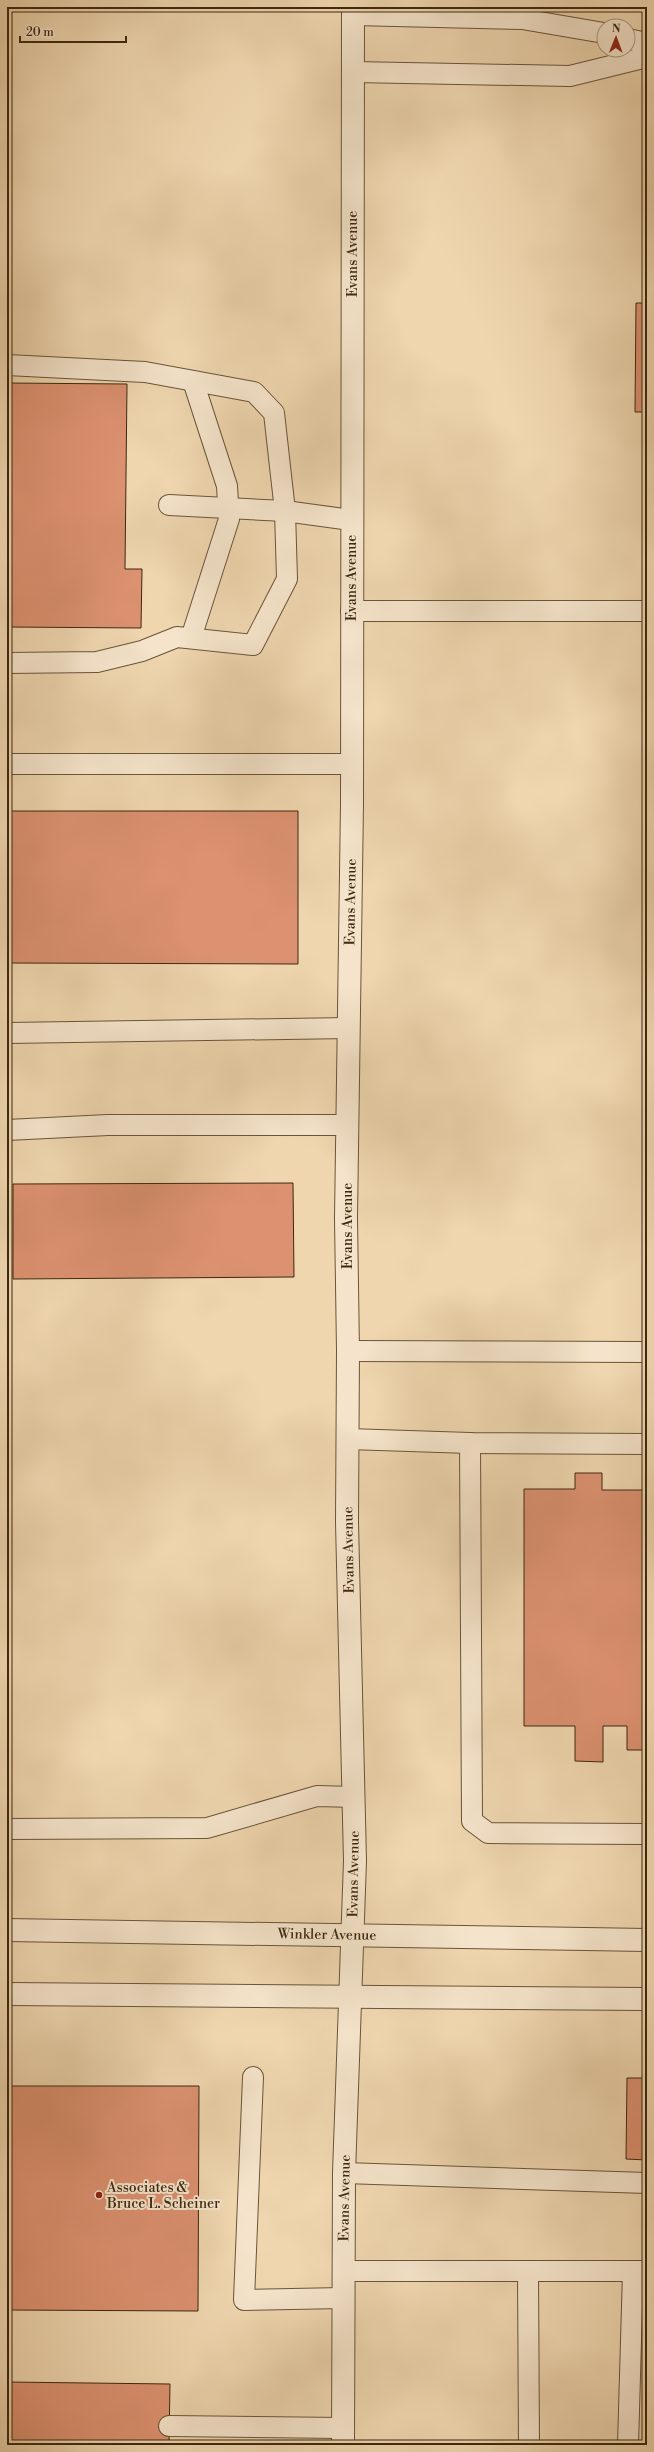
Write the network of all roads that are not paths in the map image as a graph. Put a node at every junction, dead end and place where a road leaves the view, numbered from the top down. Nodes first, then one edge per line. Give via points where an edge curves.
1 (353, 11) edge
2 (596, 32) edge
3 (636, 41) edge
4 (647, 43) edge
5 (647, 58) edge
6 (353, 72) junction
7 (7, 365) edge
8 (192, 381) junction
9 (169, 505) dead end
10 (228, 508) junction
11 (285, 511) junction
12 (351, 520) junction
13 (351, 611) junction
14 (647, 611) edge
15 (191, 638) junction
16 (7, 663) edge
17 (7, 764) edge
18 (352, 764) junction
19 (349, 1028) junction
20 (7, 1033) edge
21 (347, 1126) junction
22 (7, 1130) edge
23 (348, 1351) junction
24 (647, 1352) edge
25 (348, 1439) junction
26 (470, 1443) junction
27 (647, 1444) edge
28 (354, 1797) junction
29 (7, 1829) edge
30 (647, 1834) edge
31 (7, 1930) edge
32 (352, 1935) junction
33 (647, 1940) edge
34 (7, 1994) edge
35 (349, 1996) junction
36 (647, 1999) edge
37 (253, 2077) dead end
38 (344, 2173) junction
39 (647, 2183) edge
40 (343, 2271) junction
41 (528, 2271) junction
42 (640, 2271) edge
43 (343, 2298) junction
44 (170, 2426) dead end
45 (343, 2436) edge
46 (529, 2445) edge
47 (628, 2445) edge

1 - 2 lane via 522,19
1 - 6 street, Evans Avenue
3 - 4 lane
5 - 6 lane via 570,76
6 - 12 street, Evans Avenue
7 - 8 lane via 145,372
8 - 10 lane via 227,486
8 - 11 lane via 254,392 274,412
9 - 10 lane
10 - 11 lane
10 - 15 lane via 229,519
11 - 12 lane
11 - 15 lane via 287,579 253,645
12 - 13 street, Evans Avenue
13 - 14 lane
13 - 18 street, Evans Avenue
15 - 16 lane via 178,636 142,651 97,662
17 - 18 lane
18 - 19 street, Evans Avenue
19 - 20 lane
19 - 21 street, Evans Avenue
21 - 22 lane via 108,1125
21 - 23 street, Evans Avenue
23 - 24 lane
23 - 25 street, Evans Avenue
25 - 26 lane
25 - 28 street, Evans Avenue via 347,1522
26 - 27 lane
26 - 30 lane via 472,1821 488,1833
28 - 29 lane via 317,1796 207,1828
28 - 32 street, Evans Avenue
31 - 32 street, Winkler Avenue
32 - 33 street, Winkler Avenue
32 - 35 street, Evans Avenue
34 - 35 street
35 - 36 street
35 - 38 street, Evans Avenue
37 - 43 lane via 244,2300
38 - 39 lane
38 - 40 street, Evans Avenue
40 - 41 lane
40 - 43 street, Evans Avenue
41 - 42 lane
41 - 46 lane
42 - 47 lane
43 - 45 street, Evans Avenue
44 - 45 lane

